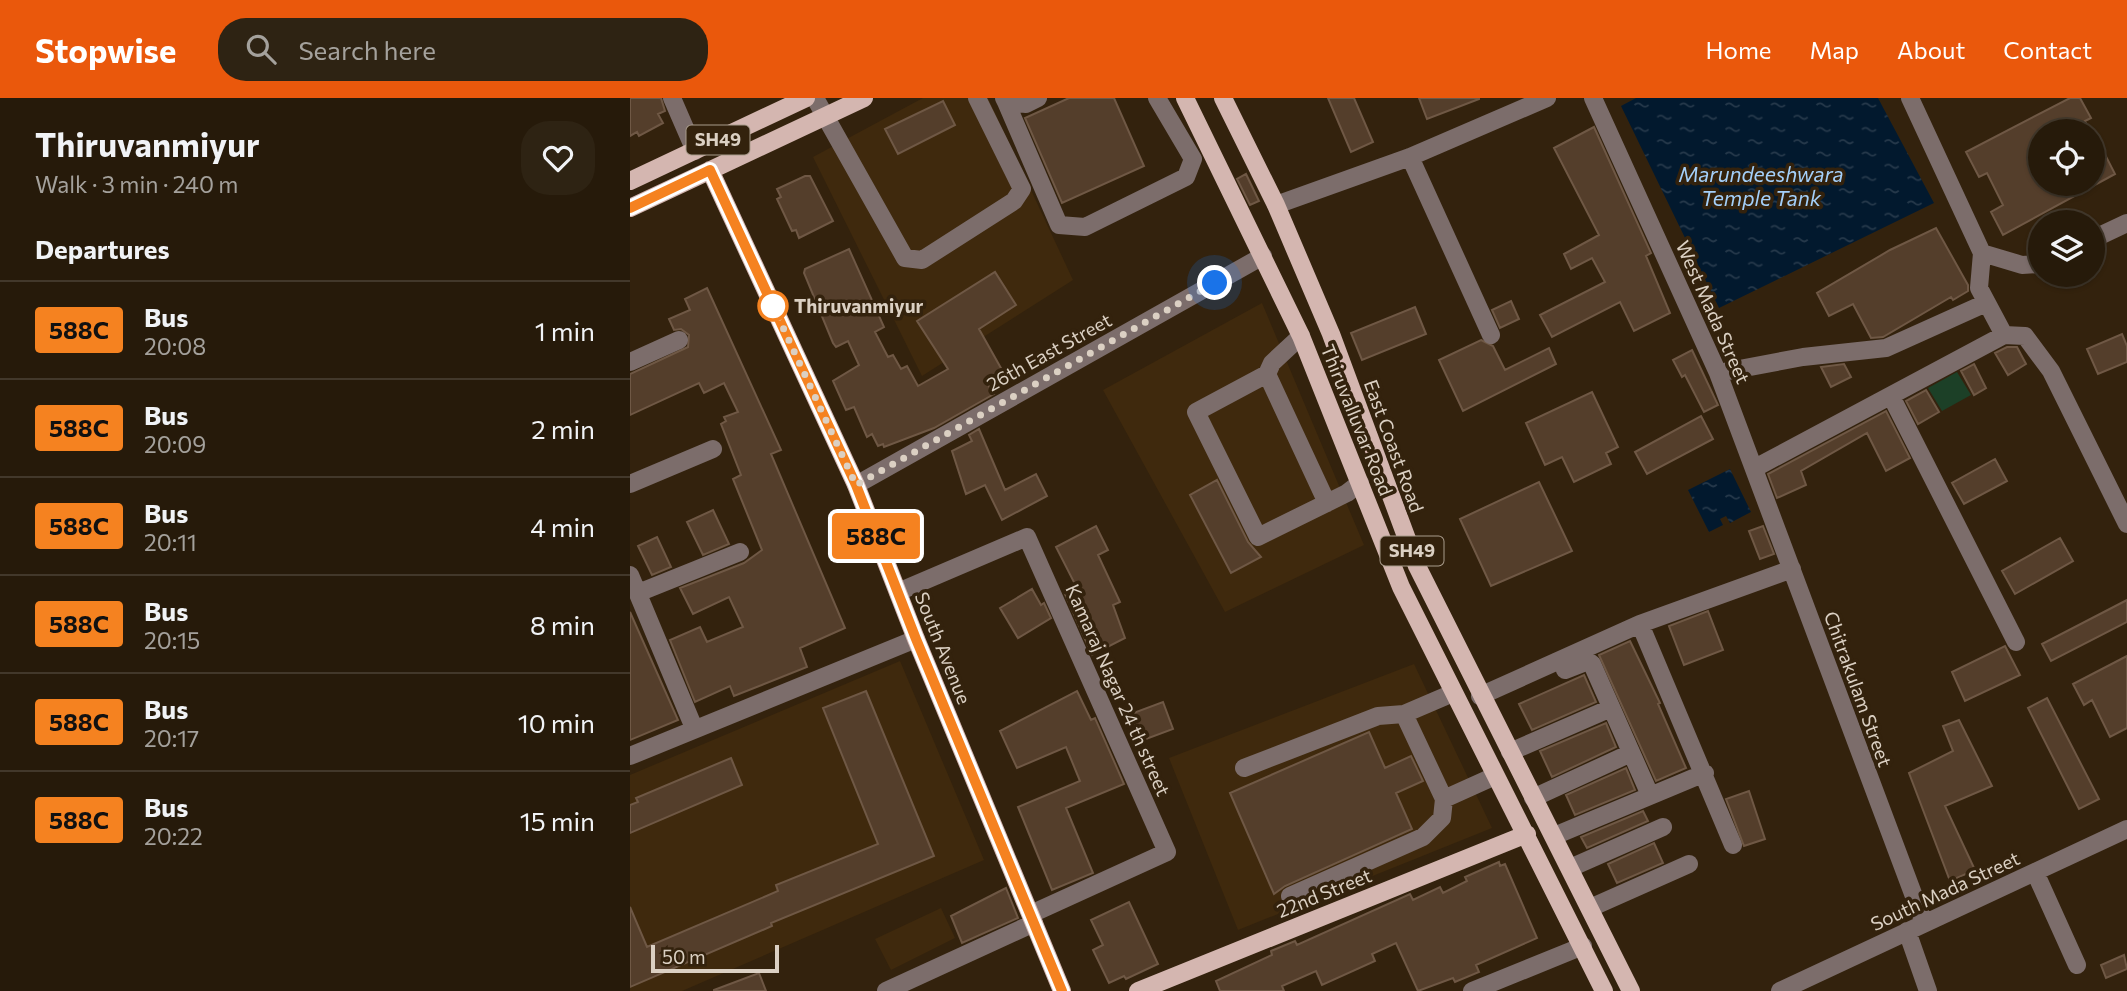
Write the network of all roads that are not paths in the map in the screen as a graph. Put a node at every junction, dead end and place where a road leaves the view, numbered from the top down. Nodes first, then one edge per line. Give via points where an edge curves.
1 (672, 98) edge
2 (806, 98) edge
3 (815, 98) edge
4 (864, 98) edge
5 (977, 98) edge
6 (1038, 98) edge
7 (1157, 98) edge
8 (1185, 98) edge
9 (1223, 98) edge
10 (1547, 98) edge
11 (1593, 98) edge
12 (1910, 98) edge
13 (1005, 100) edge
14 (824, 117) junction
15 (695, 151) junction
16 (1410, 157) junction
17 (710, 170) junction
18 (630, 181) edge
19 (1276, 205) junction
20 (630, 208) edge
21 (2127, 223) edge
22 (2105, 233) edge
23 (1982, 253) junction
24 (1263, 256) junction
25 (2028, 265) edge
26 (1986, 303) junction
27 (1491, 335) dead end
28 (2004, 335) junction
29 (1301, 336) junction
30 (678, 340) dead end
31 (630, 362) edge
32 (1718, 373) junction
33 (1267, 374) junction
34 (1891, 396) junction
35 (713, 449) dead end
36 (1755, 468) junction
37 (1360, 483) junction
38 (630, 484) edge
39 (856, 485) junction
40 (1327, 503) junction
41 (2127, 524) edge
42 (740, 552) dead end
43 (1792, 569) junction
44 (630, 575) edge
45 (898, 592) junction
46 (638, 593) junction
47 (1640, 624) junction
48 (916, 639) junction
49 (2016, 642) dead end
50 (1453, 693) junction
51 (1482, 700) junction
52 (1611, 708) junction
53 (1404, 714) junction
54 (694, 728) junction
55 (1506, 745) junction
56 (1479, 747) junction
57 (1631, 753) junction
58 (630, 756) edge
59 (1244, 768) dead end
60 (1705, 773) junction
61 (1495, 776) junction
62 (1650, 795) junction
63 (1534, 798) junction
64 (1444, 799) junction
65 (1664, 827) dead end
66 (2126, 833) edge
67 (1527, 834) junction
68 (1554, 836) junction
69 (1733, 845) dead end
70 (1689, 864) dead end
71 (1570, 868) junction
72 (2035, 872) junction
73 (1290, 896) dead end
74 (1590, 908) junction
75 (1033, 918) junction
76 (1924, 923) junction
77 (1907, 931) junction
78 (1583, 946) junction
79 (2077, 965) dead end
80 (886, 991) edge
81 (1062, 991) edge
82 (1138, 991) edge
83 (1472, 991) edge
84 (1604, 991) edge
85 (1631, 991) edge
86 (1780, 991) edge
87 (1928, 991) edge

1 - 15 street
2 - 15 main road, SH49
3 - 14 street
4 - 14 main road, SH49
5 - 14 street via 1022,189 1014,201 922,260 905,258
6 - 13 street via 1026,104
7 - 13 street via 1193,159 1186,177 1085,227 1059,225
8 - 24 main road, Thiruvalluvar Road / SH49
9 - 19 main road, East Coast Road / SH49
10 - 16 street
11 - 32 street, West Mada Street
12 - 23 street
14 - 17 main road, SH49
15 - 18 main road, SH49
16 - 19 street
16 - 27 street
17 - 20 main road, SH49
17 - 39 main road, South Avenue
19 - 51 main road, East Coast Road / SH49 via 1331,334 1417,566
21 - 22 street
23 - 25 street
23 - 26 street via 1979,288
24 - 29 main road, Thiruvalluvar Road / SH49
24 - 39 street, 26th East Street
26 - 28 street
26 - 32 street via 1886,348
28 - 34 street
28 - 41 street via 2025,336 2035,345
29 - 33 street via 1272,363
29 - 37 main road, Thiruvalluvar Road / SH49
30 - 31 street
32 - 36 street, West Mada Street
33 - 40 street
33 - 40 street via 1196,412 1258,537
34 - 36 street
34 - 49 street
35 - 38 street
36 - 43 street, Chitrakulam Street
37 - 40 street
37 - 50 main road, Thiruvalluvar Road / SH49 via 1401,587
39 - 45 main road, South Avenue
42 - 46 street
43 - 47 street
43 - 76 street, Chitrakulam Street
44 - 46 street
45 - 48 main road, South Avenue
45 - 75 street, Kamaraj Nagar 24 th street via 1027,537 1167,852
46 - 54 street
47 - 51 street
47 - 60 street
48 - 54 street
48 - 75 main road, South Avenue
50 - 53 street
50 - 56 main road, Thiruvalluvar Road / SH49
51 - 52 street via 1588,661
51 - 55 main road, East Coast Road / SH49
52 - 55 street
52 - 57 street
53 - 59 street via 1378,716
53 - 64 street
54 - 58 street
55 - 56 main road
55 - 63 main road, East Coast Road / SH49
56 - 61 main road, Thiruvalluvar Road / SH49
57 - 62 street
57 - 63 street
60 - 62 street
60 - 69 street
61 - 64 street
61 - 67 main road, Thiruvalluvar Road / SH49
62 - 68 street
63 - 68 main road, East Coast Road / SH49
64 - 73 street via 1442,818 1423,837
65 - 71 street
66 - 72 street, South Mada Street
67 - 78 main road, SH49
67 - 82 main road, 22nd Street
68 - 71 main road, East Coast Road / SH49
70 - 74 street
71 - 74 main road, East Coast Road / SH49
72 - 76 street, South Mada Street
72 - 79 street
74 - 85 main road, East Coast Road / SH49
75 - 80 street
75 - 81 main road, South Avenue
76 - 77 street, South Mada Street
77 - 86 street, South Mada Street
77 - 87 street
78 - 83 street
78 - 84 main road, SH49

